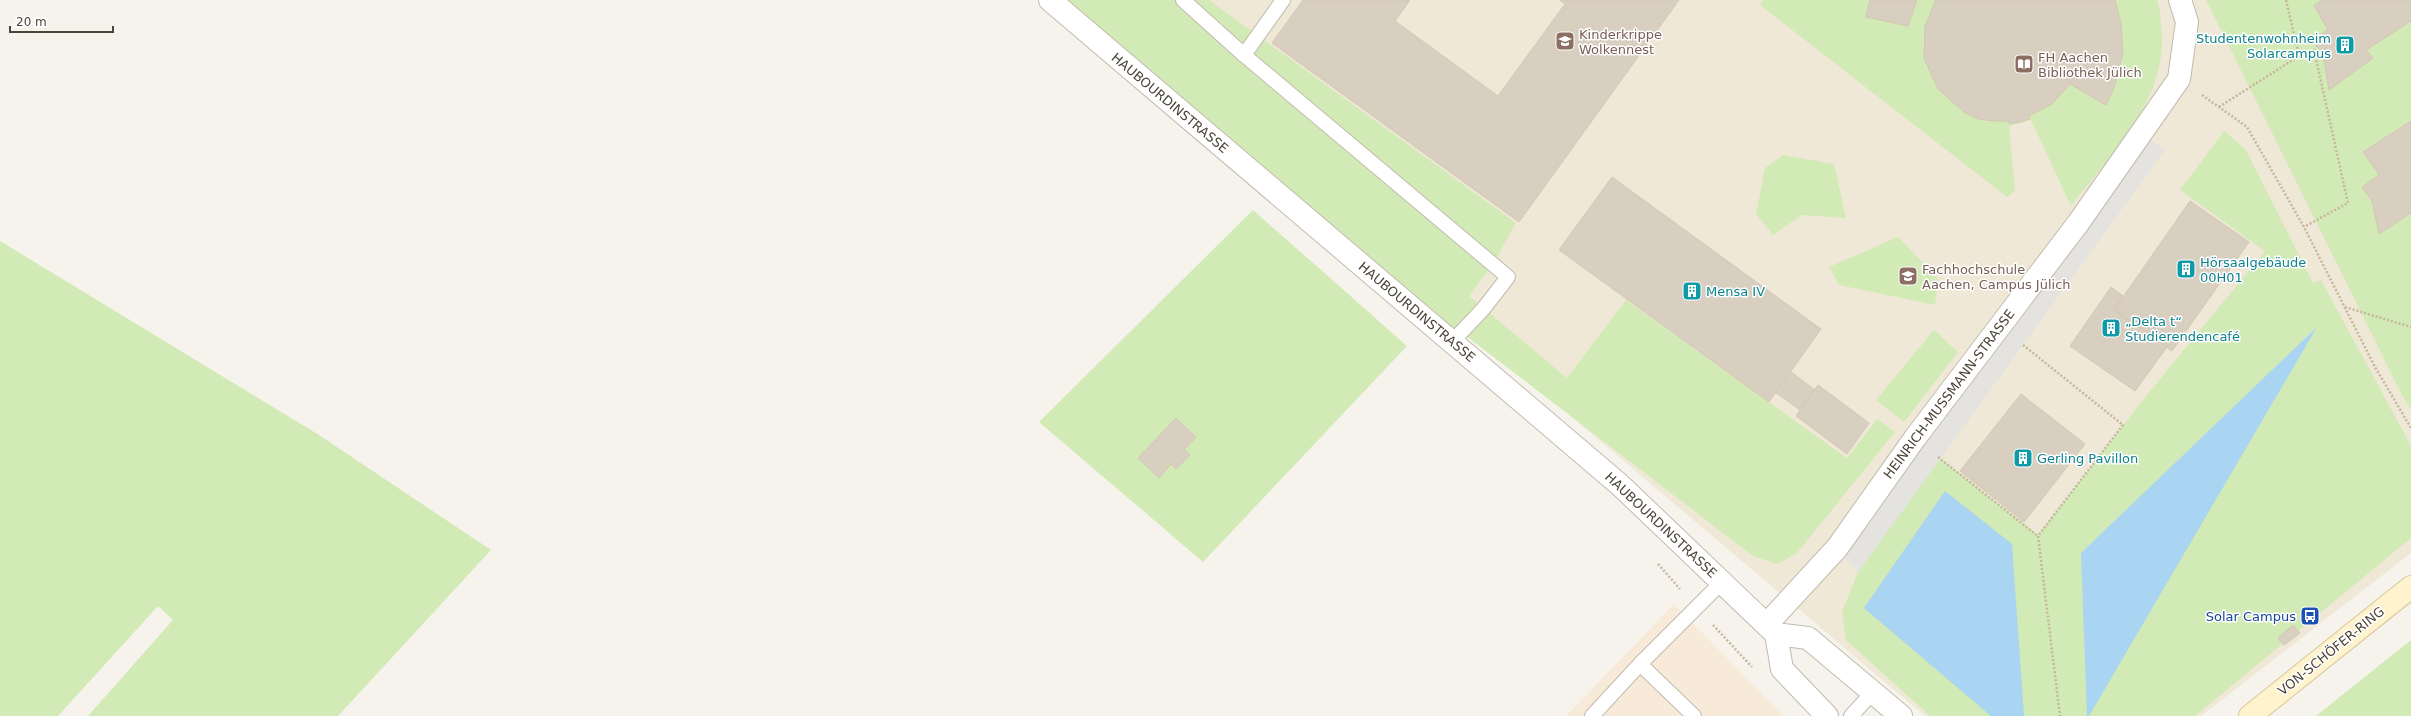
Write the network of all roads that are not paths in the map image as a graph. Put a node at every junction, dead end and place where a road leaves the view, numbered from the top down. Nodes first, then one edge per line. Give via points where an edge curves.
1 (1050, 0) edge
2 (1183, 0) edge
3 (1283, 0) edge
4 (2180, 0) edge
5 (1244, 55) junction
6 (1452, 342) junction
7 (1722, 582) junction
8 (2411, 587) edge
9 (1771, 629) junction
10 (1640, 664) junction
11 (1872, 692) junction
12 (1592, 716) edge
13 (1694, 716) edge
14 (1827, 716) edge
15 (1851, 716) edge
16 (1901, 716) edge
17 (2250, 716) edge

1 - 6 street, HAUBOURDINSTRASSE
2 - 5 lane
3 - 5 lane
4 - 9 street, HEINRICH-MUSSMANN-STRASSE via 2187,22 2179,79 2079,222 1914,438 1837,548
5 - 6 lane via 1508,276 1484,308
6 - 7 street, HAUBOURDINSTRASSE via 1620,485
7 - 9 street, HAUBOURDINSTRASSE
7 - 10 lane
8 - 17 main road, VON-SCHÖFER-RING
9 - 11 street via 1808,638
9 - 14 street via 1782,669
10 - 12 lane
10 - 13 lane
11 - 15 lane
11 - 16 street

